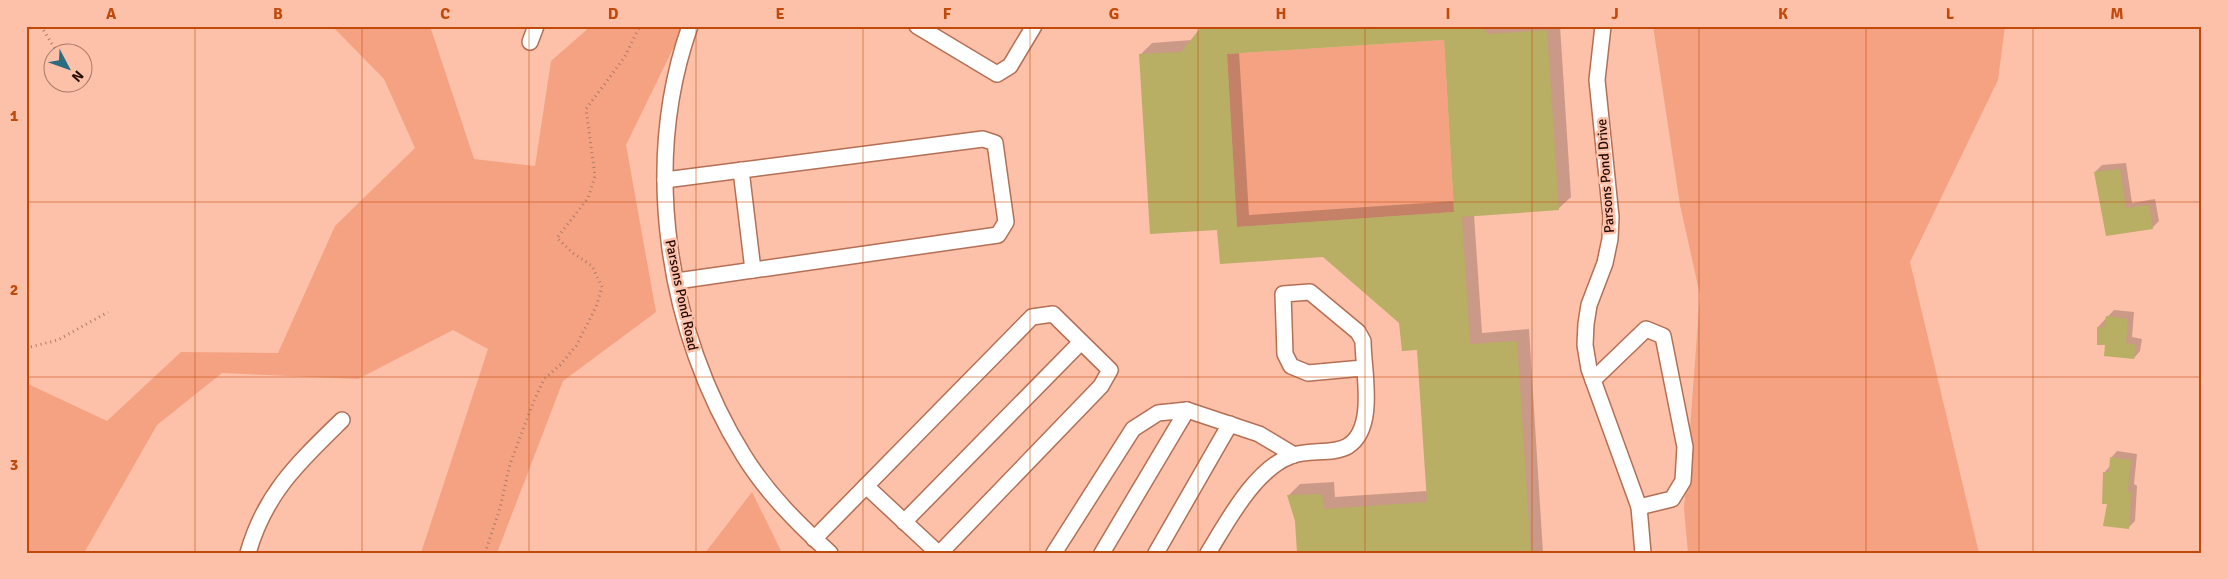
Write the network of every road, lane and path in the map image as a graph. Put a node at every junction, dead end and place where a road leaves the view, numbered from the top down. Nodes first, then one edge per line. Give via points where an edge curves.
1 (40, 26) edge
2 (536, 26) edge
3 (640, 26) edge
4 (690, 26) edge
5 (917, 26) edge
6 (1034, 26) edge
7 (1603, 26) edge
8 (50, 42) edge
9 (530, 42) dead end
10 (741, 170) junction
11 (665, 180) junction
12 (754, 270) junction
13 (677, 281) junction
14 (108, 312) dead end
15 (1081, 342) junction
16 (26, 348) edge
17 (1363, 368) junction
18 (1593, 380) junction
19 (1188, 410) junction
20 (342, 420) dead end
21 (1230, 424) junction
22 (1294, 455) junction
23 (866, 486) junction
24 (1639, 507) junction
25 (904, 522) junction
26 (814, 539) junction
27 (248, 553) edge
28 (485, 553) edge
29 (830, 553) edge
30 (939, 553) edge
31 (1054, 553) edge
32 (1102, 553) edge
33 (1156, 553) edge
34 (1208, 553) edge
35 (1643, 553) edge

1 - 8 path
2 - 9 street
3 - 28 path via 624,58 586,109 595,176 588,198 557,238 592,266 602,287 596,307 576,346 544,378 533,402 510,464
4 - 11 street, Parsons Pond Road via 675,80
5 - 6 street via 997,74 1010,66
7 - 18 street, Parsons Pond Drive via 1597,80 1611,217 1605,263 1589,305 1586,324 1585,345
10 - 11 street
10 - 12 street
10 - 12 street via 983,139 995,143 1006,222 998,235
11 - 13 street, Parsons Pond Road
12 - 13 street
13 - 26 street, Parsons Pond Road via 694,353 726,424 768,490
14 - 16 path via 58,340
15 - 23 street via 1053,314 1032,317
15 - 25 street
15 - 30 street via 1110,370 1101,386
17 - 17 street via 1308,373 1291,366 1285,354 1283,294 1310,292 1358,332 1363,341
17 - 22 street via 1367,409 1359,434 1348,446
18 - 24 street, Parsons Pond Drive
18 - 24 street via 1646,329 1662,336 1685,447 1683,481 1672,498
19 - 21 street
19 - 31 street via 1158,413 1133,429
19 - 32 street
20 - 27 street via 279,485 254,532
21 - 22 street via 1259,434
21 - 33 street
22 - 34 street via 1271,468 1257,482
23 - 25 street
23 - 26 street
24 - 35 street, Parsons Pond Drive
25 - 30 street
26 - 29 street, Parsons Pond Road

